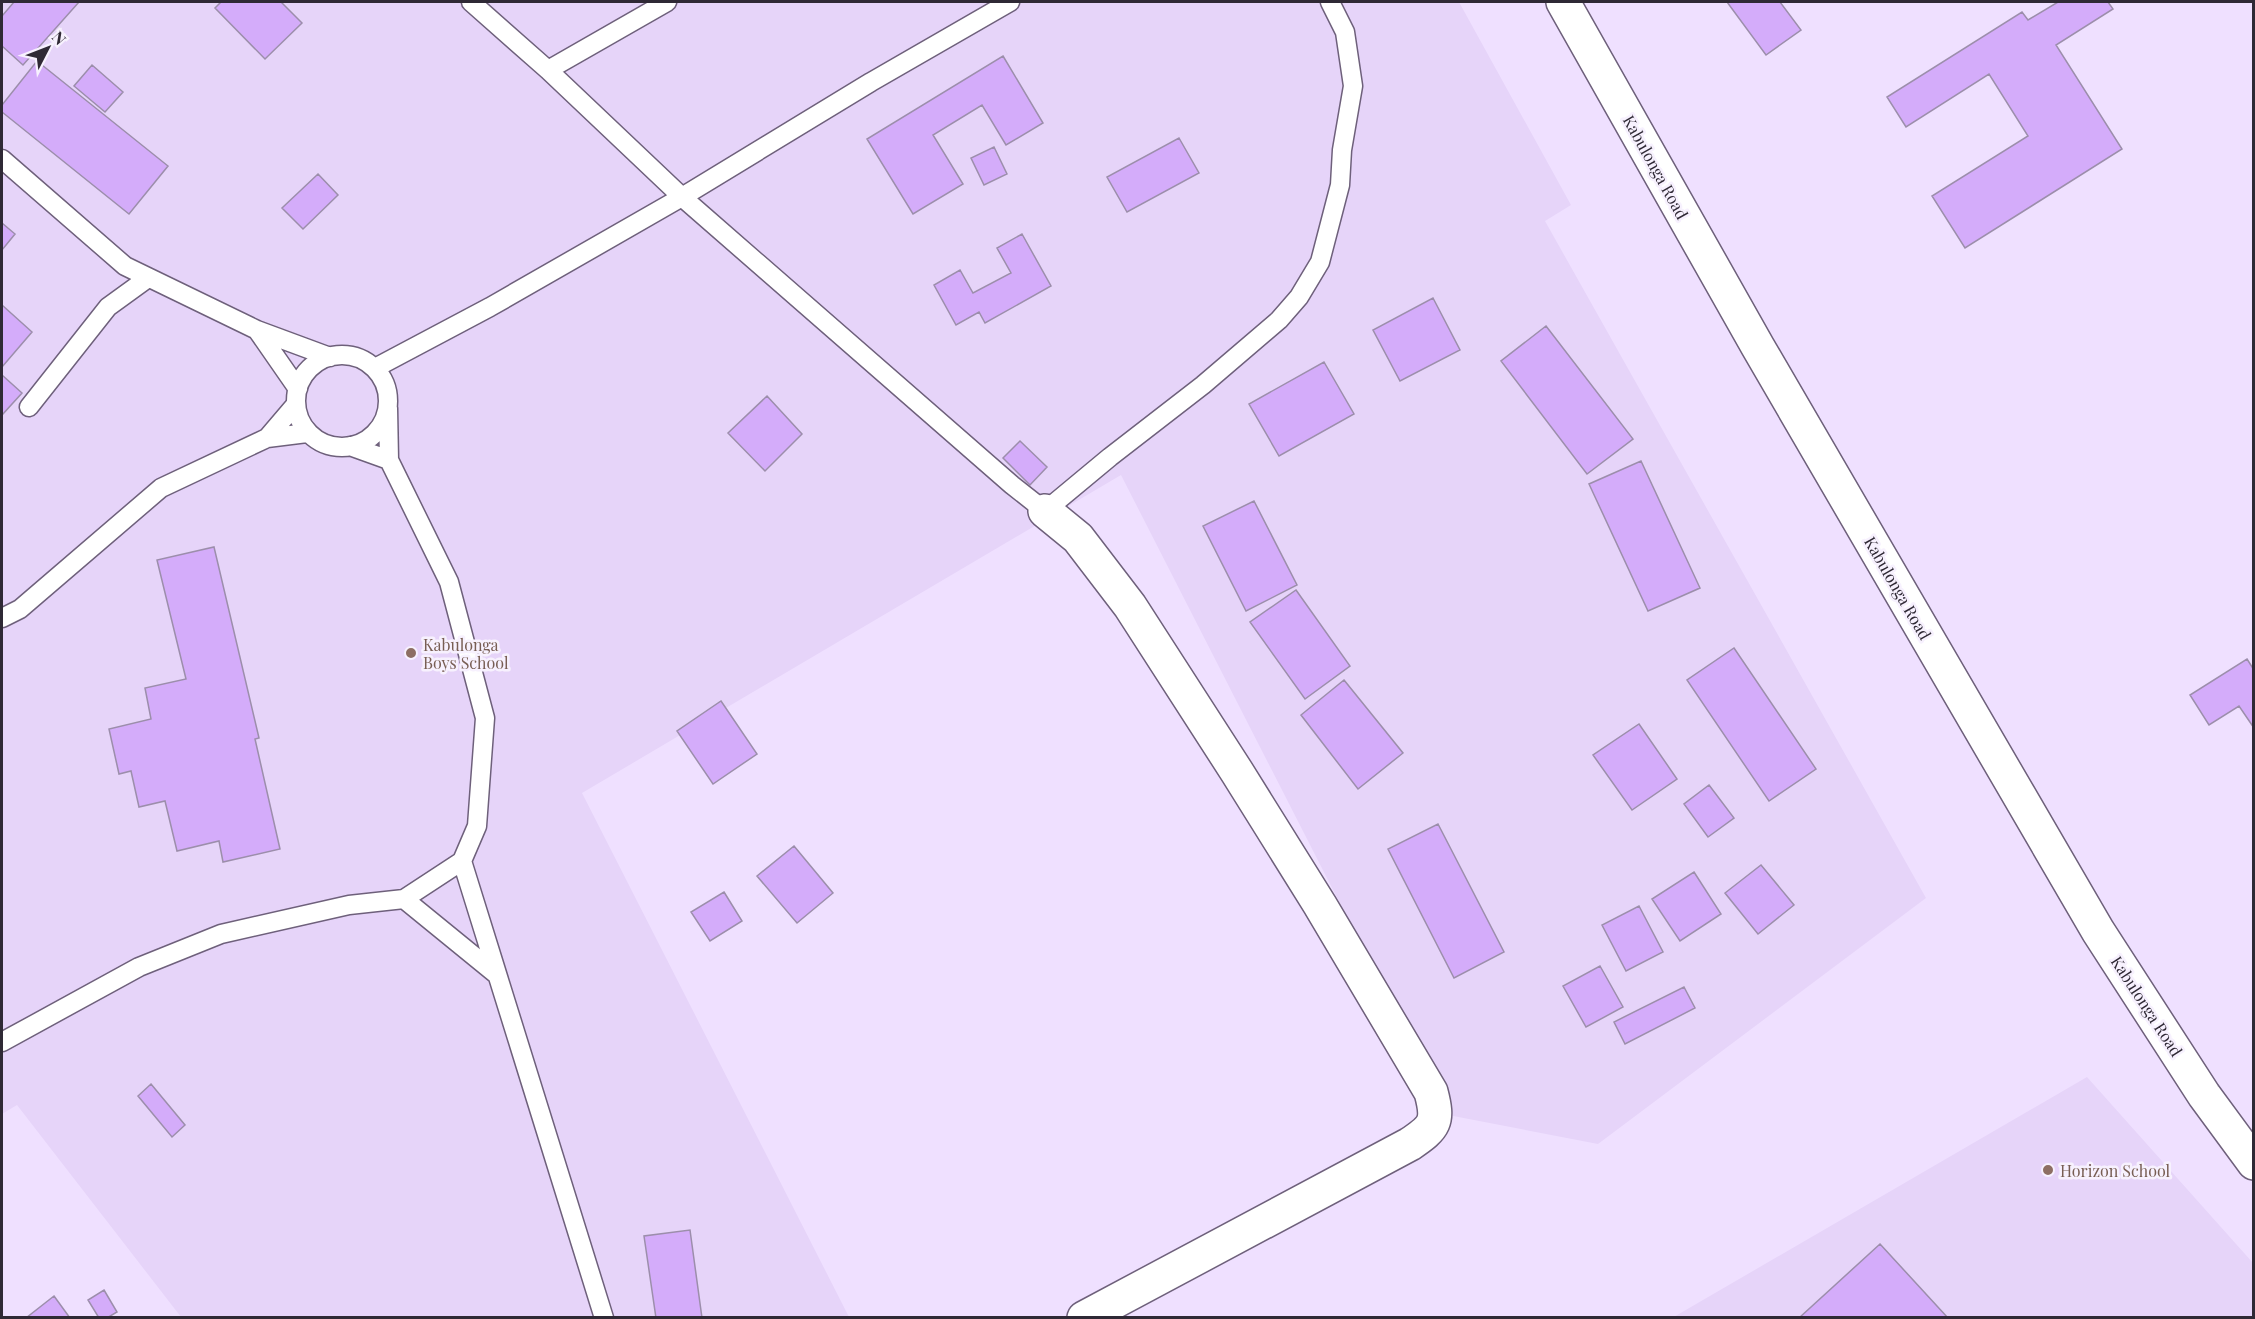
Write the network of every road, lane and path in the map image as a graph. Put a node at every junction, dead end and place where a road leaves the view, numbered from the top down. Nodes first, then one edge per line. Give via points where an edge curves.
1 (471, 2) edge
2 (667, 2) edge
3 (1010, 2) edge
4 (1330, 2) edge
5 (1563, 2) edge
6 (548, 70) junction
7 (2, 159) edge
8 (682, 197) junction
9 (148, 278) junction
10 (256, 330) junction
11 (330, 357) junction
12 (375, 368) junction
13 (297, 396) junction
14 (29, 408) dead end
15 (388, 408) junction
16 (307, 433) junction
17 (267, 438) junction
18 (350, 446) junction
19 (389, 460) junction
20 (1045, 511) junction
21 (2, 618) edge
22 (462, 861) junction
23 (404, 899) junction
24 (496, 974) junction
25 (2, 1042) edge
26 (2253, 1163) edge
27 (604, 1317) edge
28 (1084, 1317) edge

1 - 6 lane
2 - 6 lane
3 - 8 lane
4 - 20 lane via 1346,32 1353,86 1340,185 1320,262 1299,297 1279,320
5 - 26 main road, Kabulonga Road via 1758,347 2092,921 2204,1095
6 - 8 lane
7 - 9 lane via 125,266
8 - 12 lane
8 - 20 lane
9 - 10 lane
9 - 14 lane via 108,307
10 - 11 lane
10 - 13 lane
11 - 12 lane via 346,355
11 - 13 lane via 305,375
12 - 15 lane via 386,387
13 - 16 lane via 299,420
13 - 17 lane
15 - 18 lane via 374,434
15 - 19 lane
16 - 17 lane
16 - 18 lane via 334,447
17 - 21 lane via 161,488 20,609
18 - 19 lane
19 - 22 lane via 449,582 485,718 477,826
20 - 28 main road via 1078,538 1130,606 1320,905 1431,1092 1436,1111 1429,1130 1410,1144
22 - 23 lane
22 - 24 lane
23 - 24 lane
23 - 25 lane via 349,905 221,934 139,967
24 - 27 lane

